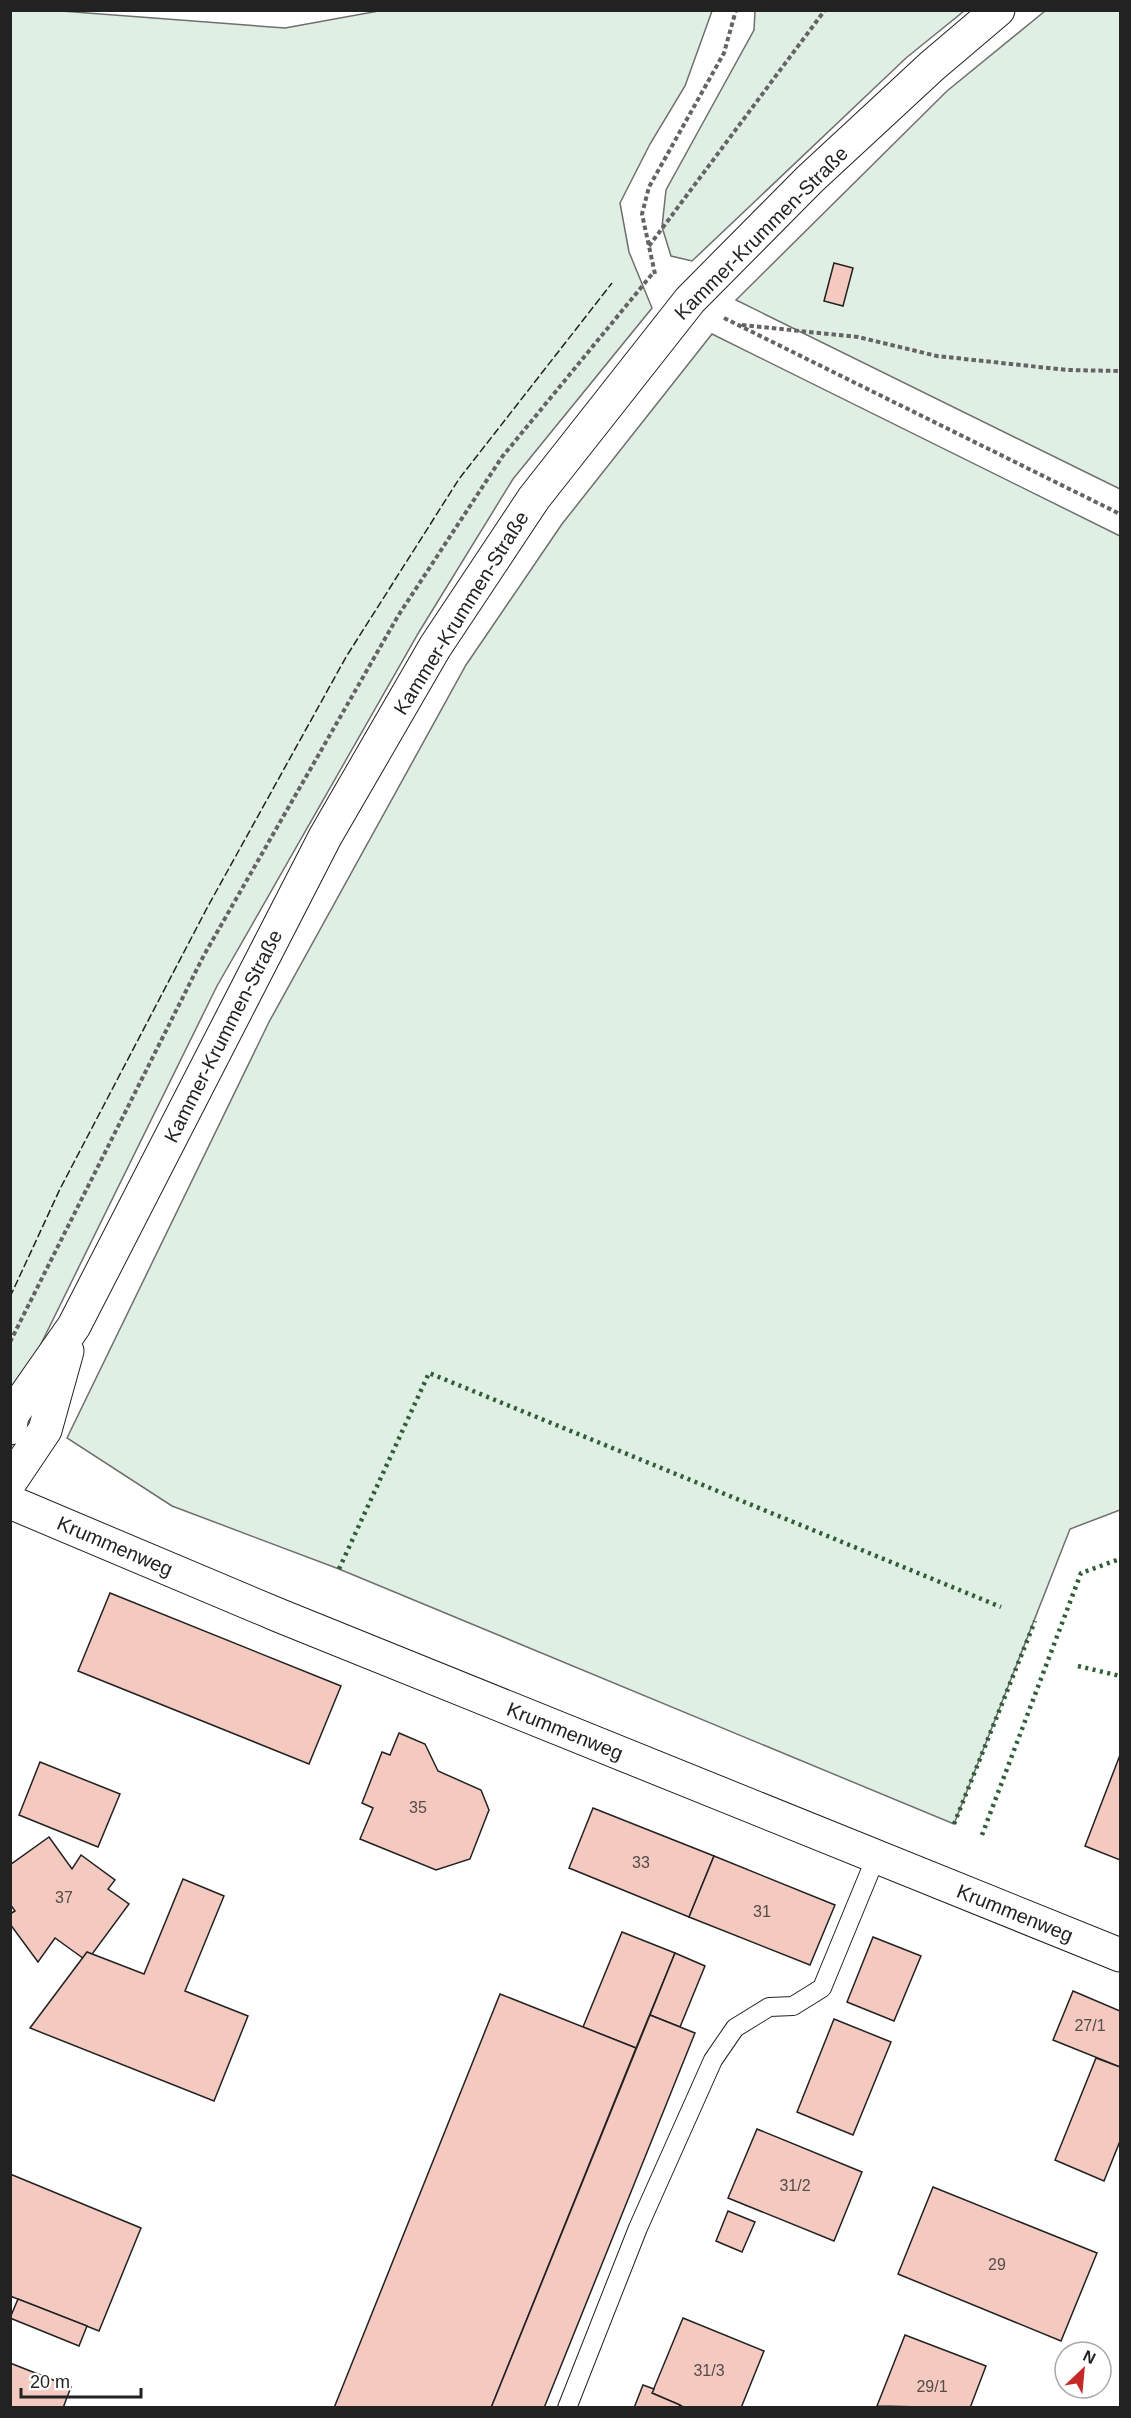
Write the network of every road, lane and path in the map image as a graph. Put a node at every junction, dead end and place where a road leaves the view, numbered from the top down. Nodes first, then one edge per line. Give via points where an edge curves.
1 (735, 10) edge
2 (825, 10) edge
3 (998, 10) edge
4 (648, 247) junction
5 (654, 273) dead end
6 (1120, 370) edge
7 (1120, 514) edge
8 (74, 1326) junction
9 (10, 1428) edge
10 (10, 1482) edge
11 (10, 1502) edge
12 (876, 1857) junction
13 (1120, 1956) edge
14 (567, 2408) edge

1 - 4 path via 724,53 649,187 642,214
2 - 4 path
3 - 8 street, Kammer-Krummen-Straße via 819,171 690,300 534,498 435,648 325,837
4 - 5 path
6 - 7 path via 1067,370 937,356 858,337 738,325
8 - 9 street, Kammer-Krummen-Straße via 12,1415
8 - 10 street, Kammer-Krummen-Straße via 45,1430
11 - 12 street, Krummenweg
12 - 13 street, Krummenweg
12 - 14 lane via 822,1988 793,2006 769,2007 735,2028 714,2060 638,2228

